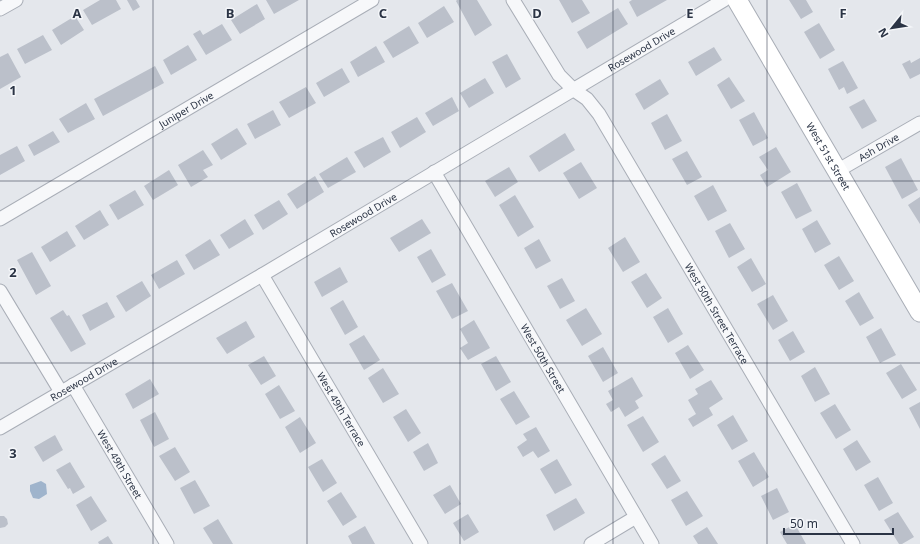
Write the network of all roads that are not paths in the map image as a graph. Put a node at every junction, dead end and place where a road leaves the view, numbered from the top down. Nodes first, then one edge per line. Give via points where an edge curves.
1 (16, 0) edge
2 (372, 0) edge
3 (513, 0) edge
4 (724, 0) edge
5 (737, 0) edge
6 (0, 9) edge
7 (574, 90) junction
8 (920, 122) edge
9 (837, 170) junction
10 (434, 172) junction
11 (0, 219) edge
12 (262, 274) junction
13 (0, 291) edge
14 (920, 312) edge
15 (73, 385) junction
16 (61, 392) junction
17 (0, 428) edge
18 (636, 517) junction
19 (167, 544) edge
20 (421, 544) edge
21 (591, 544) edge
22 (652, 544) edge
23 (853, 544) edge

1 - 6 street
2 - 11 street, Juniper Drive
3 - 7 street, West 50th Street Terrace via 559,75
4 - 7 street, Rosewood Drive
5 - 9 street, West 51st Street
7 - 10 street, Rosewood Drive
7 - 23 street, West 50th Street Terrace via 587,99 599,114
8 - 9 street, Ash Drive
9 - 14 street, West 51st Street
10 - 12 street, Rosewood Drive
10 - 18 street, West 50th Street
12 - 15 street, Rosewood Drive
12 - 20 street, West 49th Terrace
13 - 16 street
15 - 16 street, Rosewood Drive
15 - 19 street, West 49th Street
16 - 17 street, Rosewood Drive
18 - 21 street
18 - 22 street, West 50th Street

